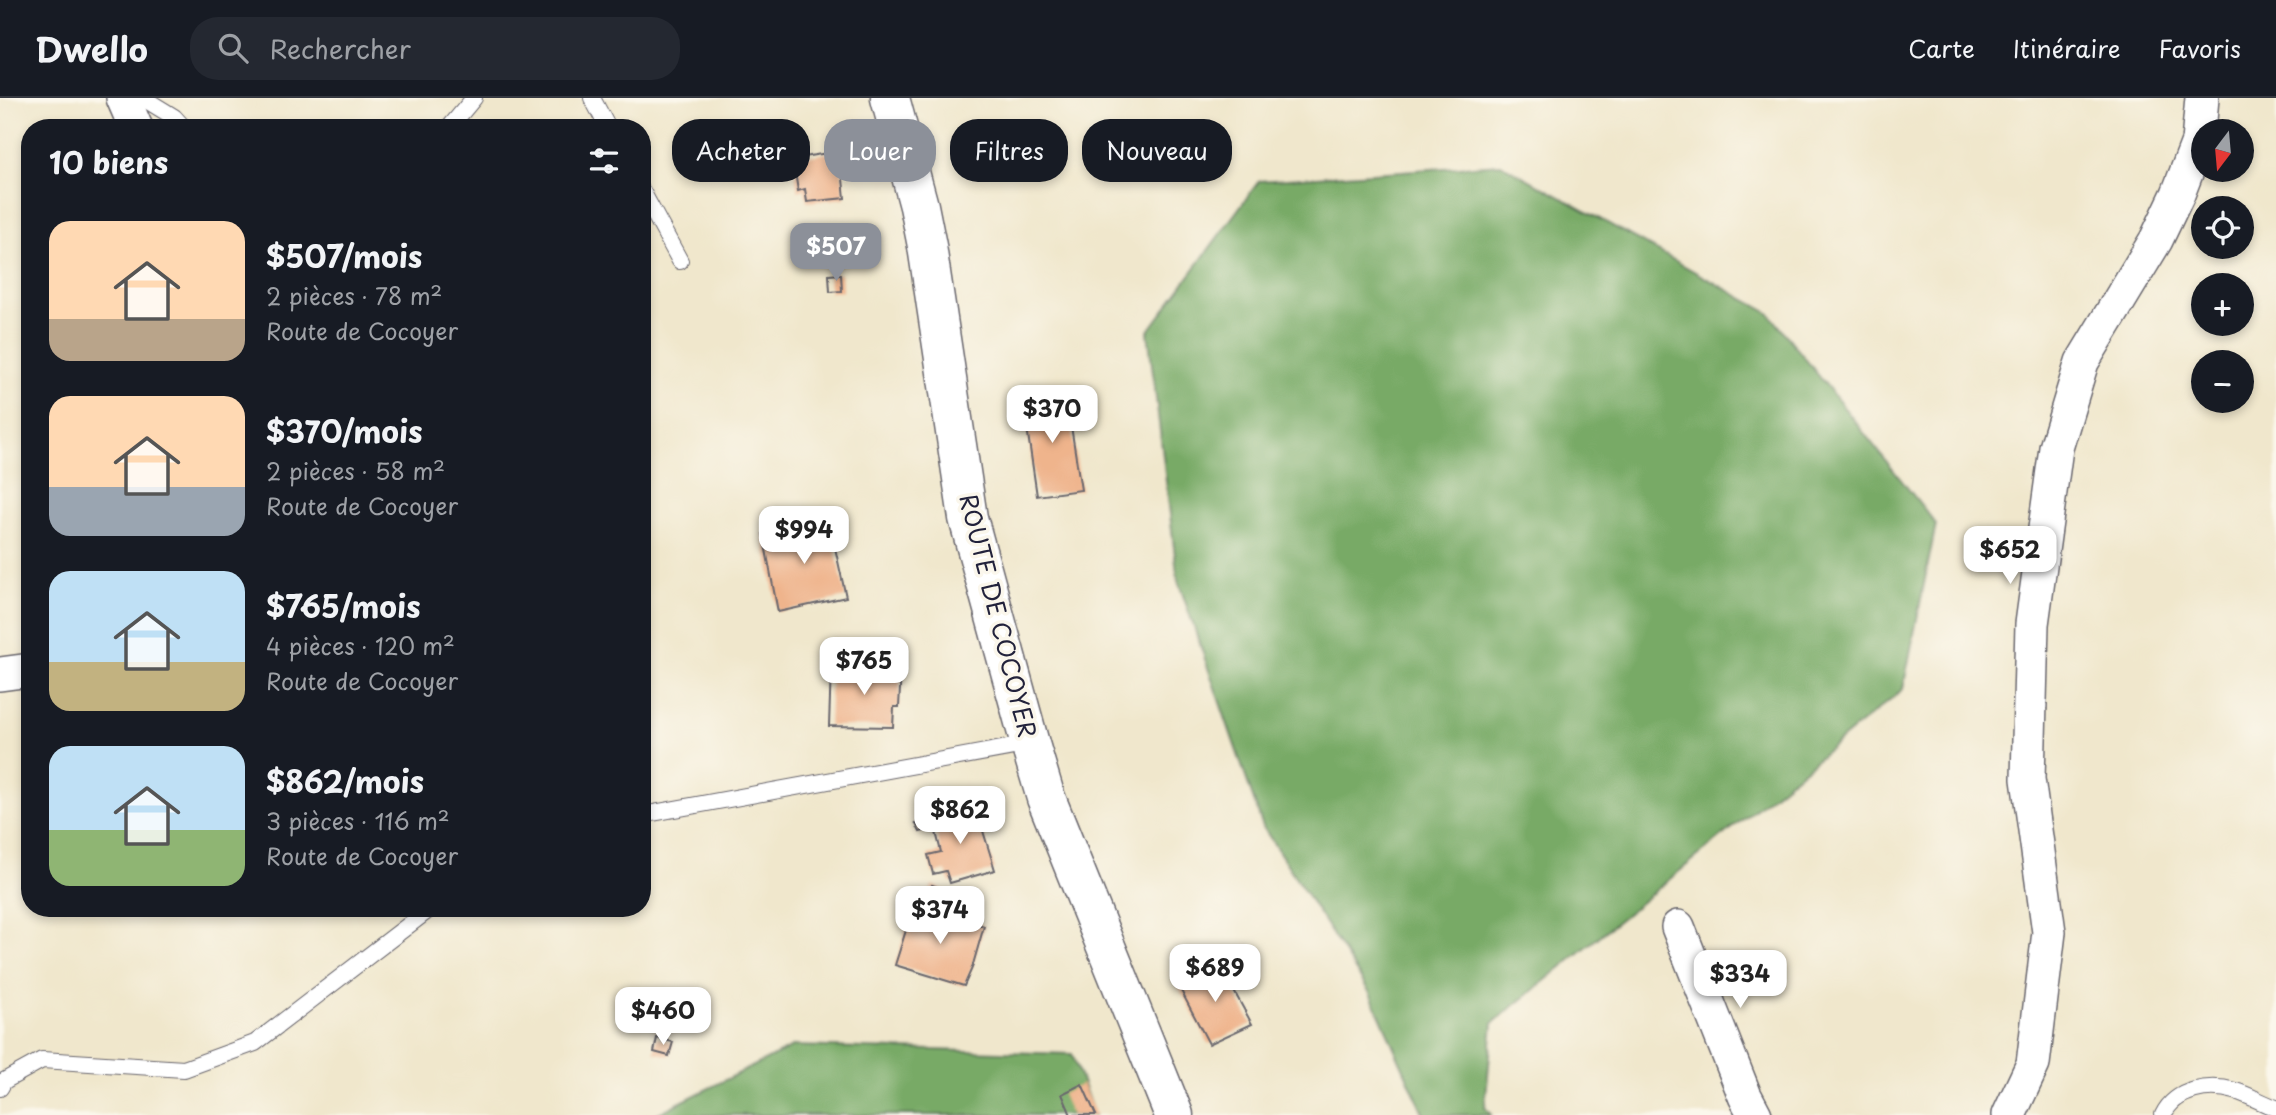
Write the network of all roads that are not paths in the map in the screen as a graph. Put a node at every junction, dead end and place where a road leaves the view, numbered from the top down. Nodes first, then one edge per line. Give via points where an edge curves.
1 (124, 98) edge
2 (143, 98) edge
3 (474, 98) edge
4 (592, 98) edge
5 (890, 98) edge
6 (2202, 98) edge
7 (132, 119) edge
8 (176, 119) edge
9 (456, 119) edge
10 (603, 119) edge
11 (651, 208) edge
12 (680, 261) dead end
13 (21, 671) edge
14 (0, 674) edge
15 (1030, 744) junction
16 (651, 813) edge
17 (419, 917) edge
18 (1678, 927) dead end
19 (0, 1088) edge
20 (2276, 1108) edge
21 (1174, 1115) edge
22 (1755, 1115) edge
23 (2009, 1115) edge
24 (2163, 1115) edge

1 - 7 street
2 - 8 lane
3 - 9 lane
4 - 10 lane
5 - 15 main road, ROUTE DE COCOYER via 927,246 968,518
6 - 23 street via 2198,142 2178,194 2156,240 2082,362 2056,448 2032,624 2028,779 2049,932 2033,1064
11 - 12 lane
13 - 14 street
15 - 16 lane
15 - 21 main road, ROUTE DE COCOYER via 1046,798
17 - 19 lane via 255,1043 184,1069 42,1060 4,1081
18 - 22 street
20 - 24 lane via 2236,1091 2205,1087 2182,1095

